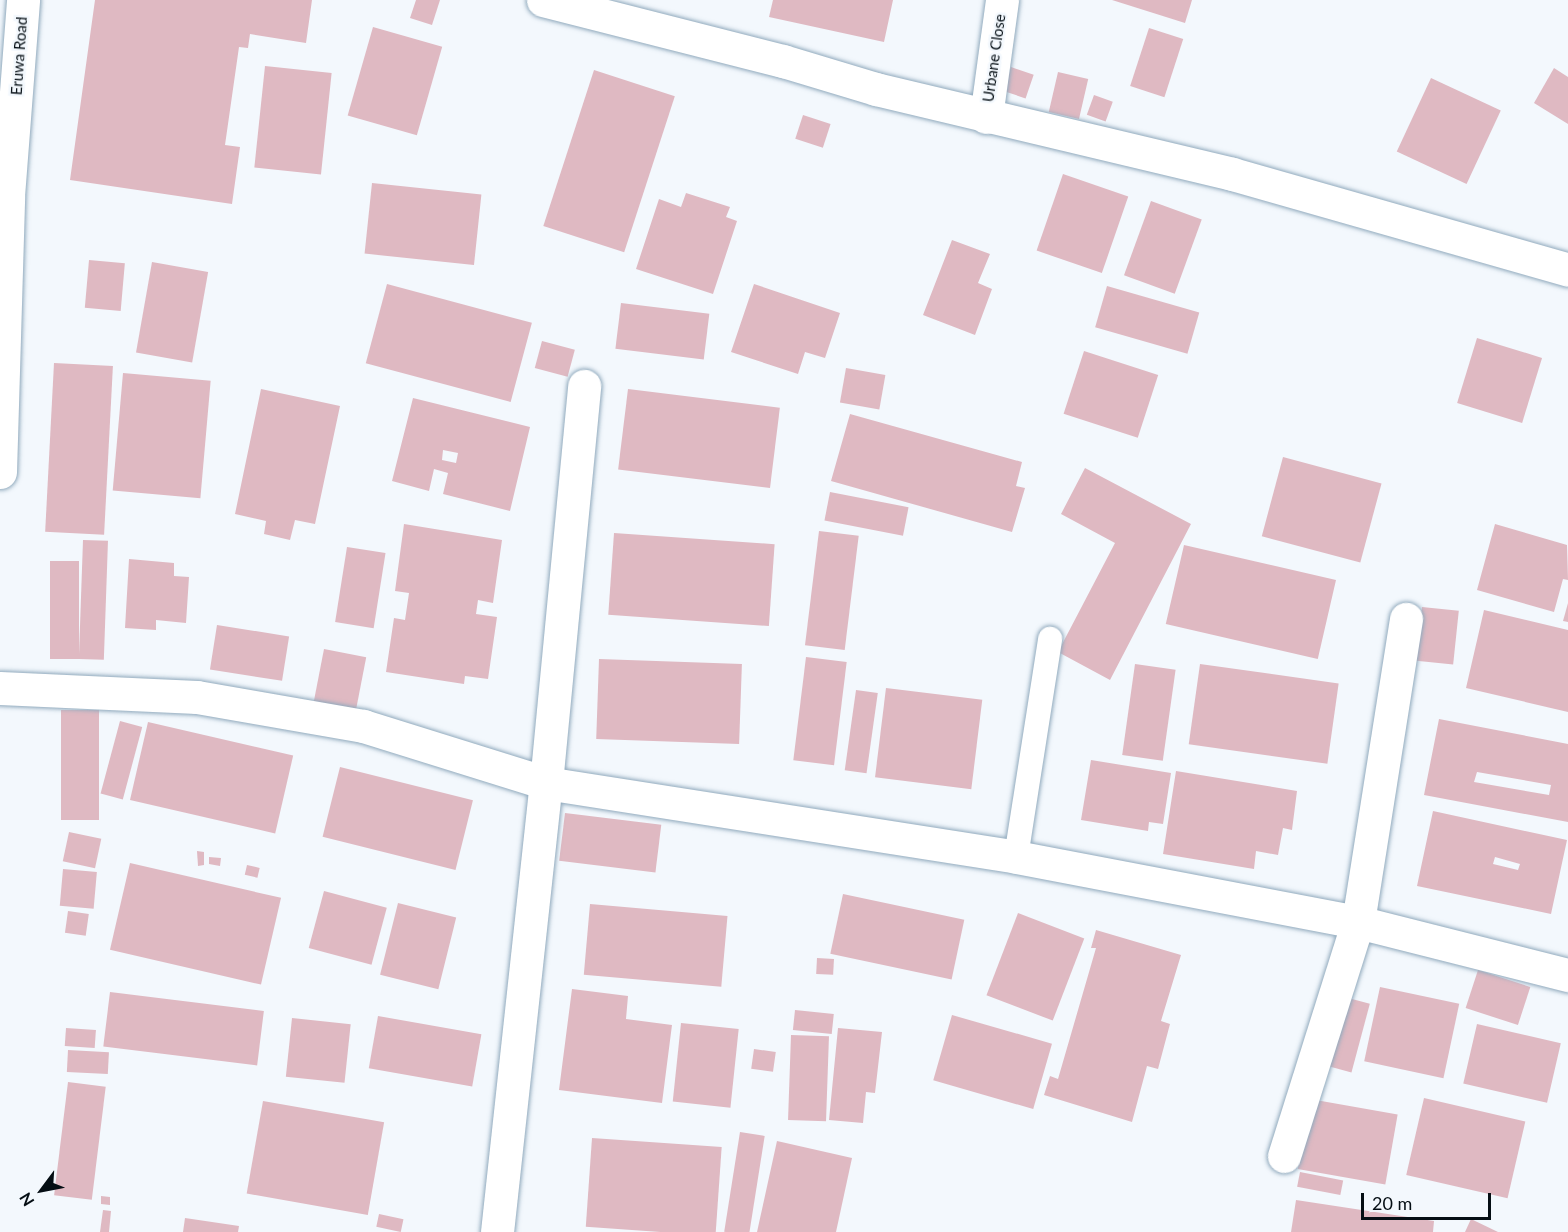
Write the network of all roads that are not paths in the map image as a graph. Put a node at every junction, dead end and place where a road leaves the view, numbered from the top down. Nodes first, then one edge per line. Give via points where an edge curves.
1 (23, 0) edge
2 (1002, 0) edge
3 (554, 1) edge
4 (7, 106) edge
5 (986, 117) junction
6 (1568, 270) edge
7 (584, 386) dead end
8 (0, 472) edge
9 (1406, 619) dead end
10 (1050, 639) dead end
11 (0, 688) edge
12 (546, 783) junction
13 (1016, 857) junction
14 (1358, 922) junction
15 (1568, 975) edge
16 (1284, 1156) dead end
17 (497, 1232) edge

1 - 4 street, Eruwa Road
2 - 5 street, Urbane Close
3 - 5 street
4 - 8 street, Eruwa Road
5 - 6 street via 1232,174
7 - 12 street
9 - 14 street
10 - 13 lane
11 - 12 street via 197,697 363,726
12 - 13 street
12 - 17 street
13 - 14 street
14 - 15 street
14 - 16 street

